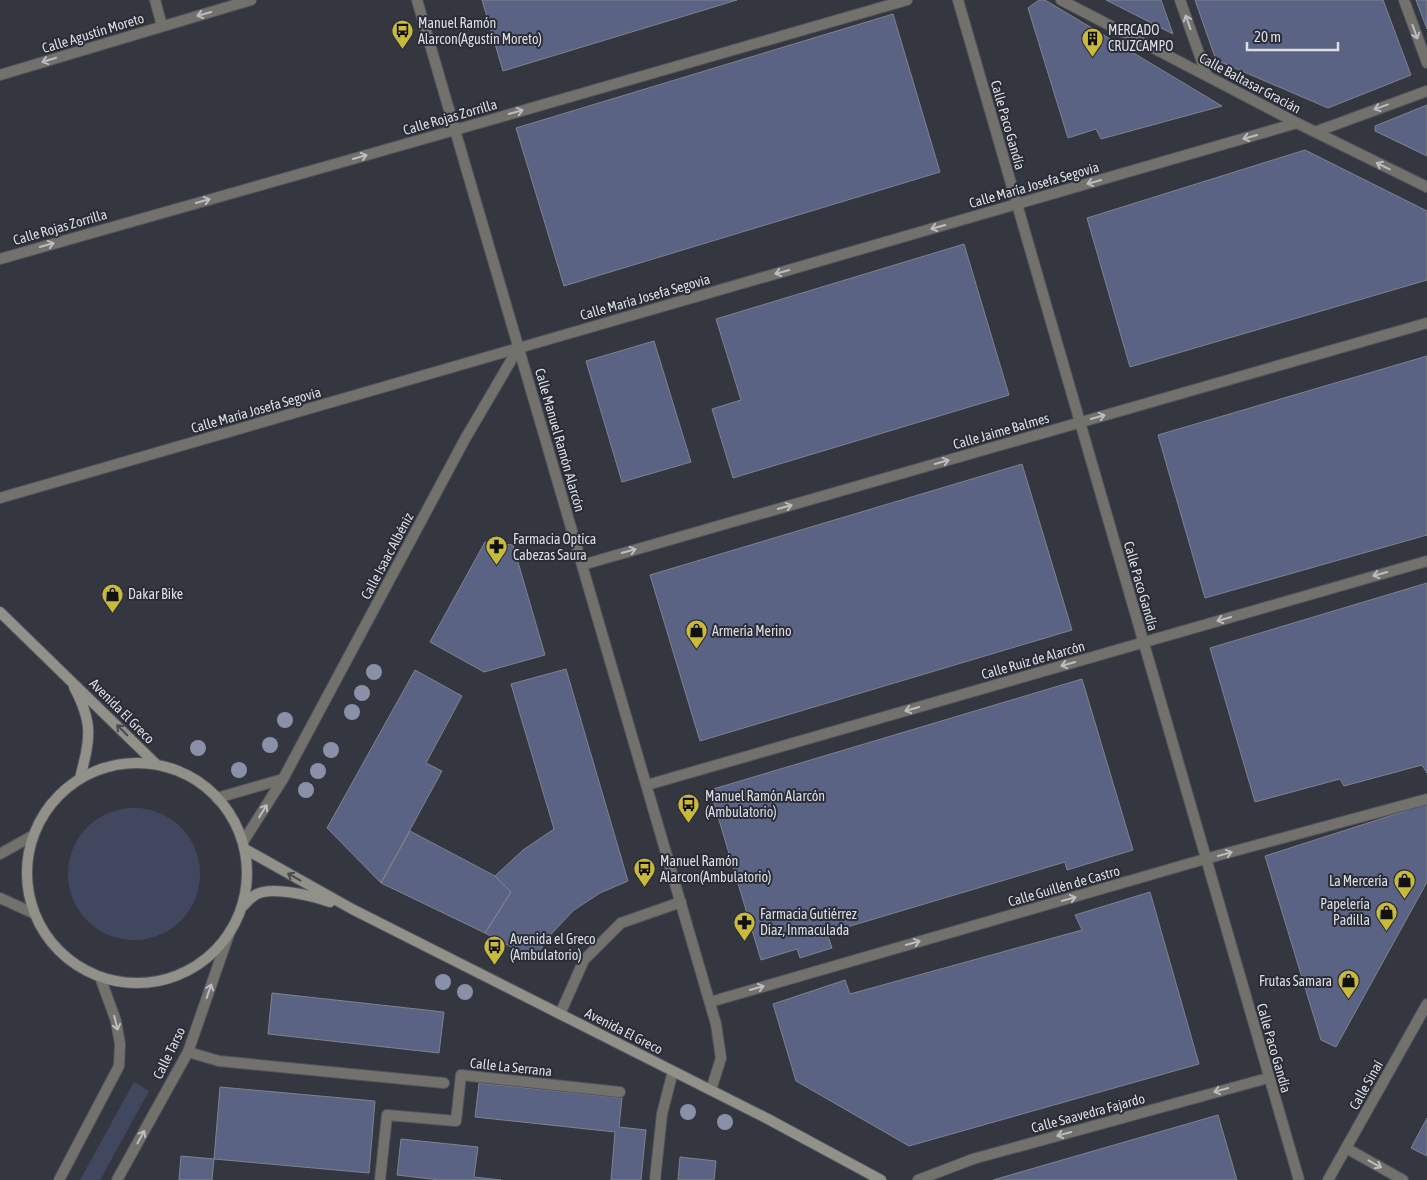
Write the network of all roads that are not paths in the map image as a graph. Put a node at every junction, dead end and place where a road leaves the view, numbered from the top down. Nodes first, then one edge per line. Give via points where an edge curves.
1 (155, 0) edge
2 (251, 0) edge
3 (417, 0) edge
4 (907, 0) edge
5 (958, 0) edge
6 (1061, 0) edge
7 (1180, 0) edge
8 (1404, 0) edge
9 (162, 26) junction
10 (1427, 63) edge
11 (0, 75) edge
12 (1207, 76) junction
13 (1427, 91) edge
14 (1297, 123) junction
15 (455, 130) junction
16 (1315, 132) junction
17 (1427, 187) edge
18 (1016, 204) junction
19 (0, 259) edge
20 (1427, 323) edge
21 (519, 347) junction
22 (1080, 423) junction
23 (0, 498) edge
24 (1427, 561) edge
25 (582, 565) junction
26 (0, 612) edge
27 (1143, 642) junction
28 (68, 677) junction
29 (157, 765) junction
30 (80, 778) junction
31 (283, 779) junction
32 (647, 785) junction
33 (217, 798) junction
34 (1427, 799) edge
35 (32, 836) junction
36 (244, 846) junction
37 (0, 854) edge
38 (1205, 859) junction
39 (0, 898) edge
40 (681, 902) junction
41 (242, 907) junction
42 (352, 909) junction
43 (33, 913) junction
44 (230, 931) junction
45 (100, 977) junction
46 (710, 1002) junction
47 (1427, 1004) edge
48 (560, 1014) junction
49 (188, 1052) junction
50 (673, 1071) junction
51 (1268, 1078) junction
52 (444, 1082) dead end
53 (711, 1090) junction
54 (620, 1092) dead end
55 (1346, 1148) junction
56 (59, 1180) edge
57 (117, 1180) edge
58 (380, 1180) edge
59 (654, 1180) edge
60 (881, 1180) edge
61 (918, 1180) edge
62 (1299, 1180) edge
63 (1328, 1180) edge
64 (1403, 1180) edge

1 - 9 street
2 -> 9 street, Calle Agustín Moreto
3 - 15 street, Calle Manuel Ramón Alarcón
15 -> 4 street, Calle Rojas Zorrilla
5 - 18 street, Calle Paco Gandía
6 - 12 street, Calle Baltasar Gracián
12 -> 7 street
8 -> 10 street
9 -> 11 street, Calle Agustín Moreto
12 - 14 street, Calle Baltasar Gracián
13 -> 16 street
14 - 16 street, Calle Baltasar Gracián
14 -> 18 street, Calle María Josefa Segovia
19 -> 15 street, Calle Rojas Zorrilla
15 - 21 street, Calle Manuel Ramón Alarcón
17 -> 16 street, Calle Baltasar Gracián
18 -> 21 street, Calle María Josefa Segovia
18 - 22 street, Calle Paco Gandía
22 -> 20 street, Calle Jaime Balmes
21 - 23 street, Calle María Josefa Segovia
21 - 25 street, Calle Manuel Ramón Alarcón
21 - 31 street, Calle Isaac Albéniz via 465,439
25 -> 22 street, Calle Jaime Balmes
22 - 27 street, Calle Paco Gandía
24 -> 27 street, Calle Ruiz de Alarcón
25 - 32 street, Calle Manuel Ramón Alarcón
26 - 28 main road, Avenida El Greco
27 -> 32 street, Calle Ruiz de Alarcón
27 - 38 street, Calle Paco Gandía
29 -> 28 main road, Avenida El Greco
28 - 30 main road, Avenida El Greco via 87,718 89,735
29 - 30 main road via 130,763 105,767
29 - 33 main road via 179,771 200,782
30 - 35 main road via 51,803
31 - 33 street
36 -> 31 street, Calle Isaac Albéniz
32 - 40 street, Calle Manuel Ramón Alarcón
33 - 36 main road via 233,818
38 -> 34 street, Calle Guillén de Castro
35 - 37 street
35 - 43 main road via 26,875
36 - 41 main road via 247,878
42 -> 36 main road, Avenida El Greco
46 -> 38 street, Calle Guillén de Castro
38 - 51 street, Calle Paco Gandía
39 - 43 street
40 - 46 street, Calle Manuel Ramón Alarcón
40 - 48 street via 621,923 584,960
41 - 42 main road, Avenida El Greco via 257,894 273,891 313,896
41 - 44 main road
42 - 48 main road, Avenida El Greco
43 - 45 main road via 49,941 72,962
44 - 45 main road via 213,952 189,970 160,981 130,983
49 -> 44 street, Calle Tarso
45 -> 56 street via 116,1021 119,1066
46 - 53 street, Calle Manuel Ramón Alarcón via 721,1058
47 - 55 street, Calle Sinaí
48 - 50 main road, Avenida El Greco
49 - 52 street via 219,1061
57 -> 49 street, Calle Tarso
50 - 53 main road, Avenida El Greco
50 - 59 street via 662,1114
51 -> 61 street, Calle Saavedra Fajardo via 973,1159
51 - 62 street, Calle Paco Gandía
53 - 60 main road, Avenida El Greco
54 - 58 street, Calle La Serrana via 461,1076 456,1122 387,1114
55 - 63 street, Calle Sinaí
55 -> 64 street

